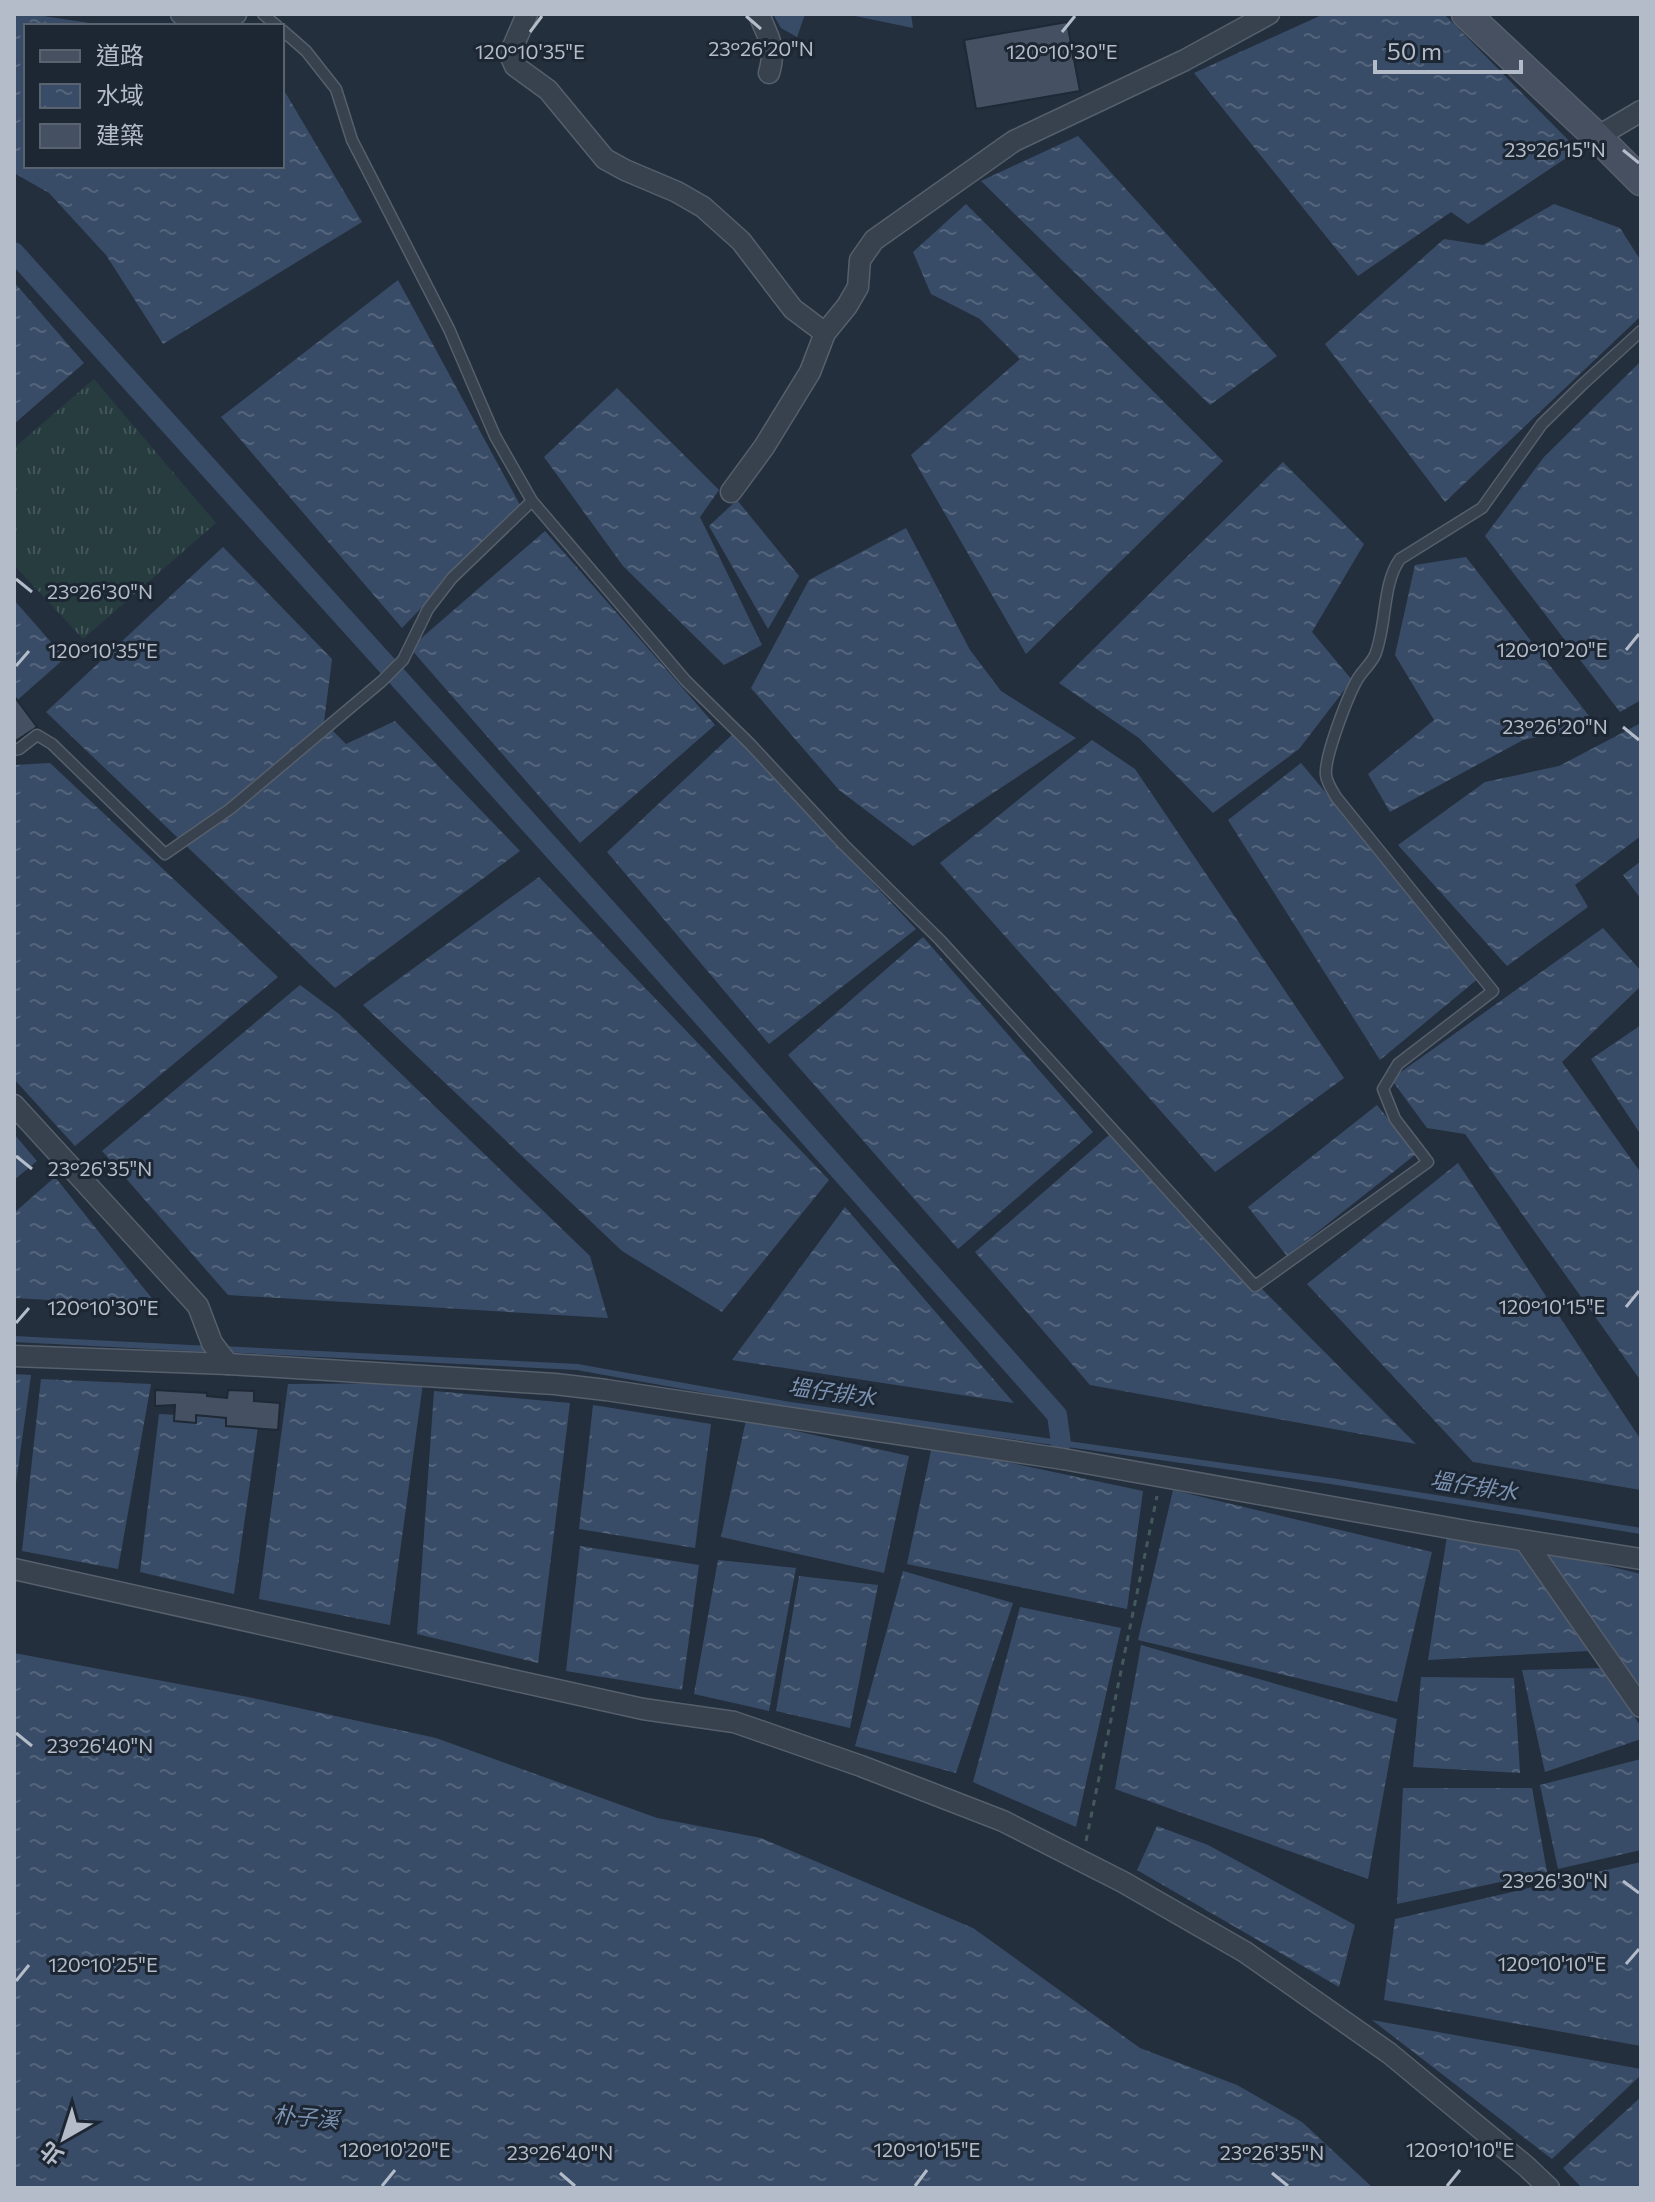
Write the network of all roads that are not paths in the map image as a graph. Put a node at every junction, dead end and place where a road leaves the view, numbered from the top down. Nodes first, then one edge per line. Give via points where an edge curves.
1 (181, 14) edge
2 (236, 14) edge
3 (527, 14) edge
4 (759, 14) edge
5 (1269, 14) edge
6 (1466, 14) edge
7 (284, 32) edge
8 (769, 73) dead end
9 (1641, 111) edge
10 (1597, 137) junction
11 (1641, 181) edge
12 (1641, 331) edge
13 (825, 333) junction
14 (731, 492) dead end
15 (532, 501) junction
16 (14, 750) edge
17 (14, 1105) edge
18 (14, 1356) edge
19 (228, 1364) junction
20 (1525, 1541) junction
21 (1641, 1559) edge
22 (14, 1569) edge
23 (1641, 1707) edge
24 (1549, 2188) edge

1 - 2 street
3 - 13 street via 512,49 515,66 548,90 605,159 703,207 741,241 793,309
4 - 8 street via 771,40
5 - 13 street via 1014,141 874,240 860,260 858,287
6 - 10 main road
7 - 15 lane via 336,89 352,140 449,329 495,436
9 - 10 street
10 - 11 main road
12 - 15 lane via 1542,424 1482,508 1393,568 1375,657 1356,681 1337,729 1326,779 1493,991 1398,1064 1383,1089 1395,1119 1428,1162 1255,1286 940,940 686,681
13 - 14 street via 810,372
15 - 16 lane via 452,578 428,609 403,660 382,681 230,809 165,854 52,744 37,735
17 - 19 street via 198,1306 212,1343
18 - 19 street
19 - 20 street via 593,1388 1063,1459
20 - 21 street
20 - 23 street
22 - 24 street via 643,1709 734,1722 1003,1821 1245,1952 1389,2053

